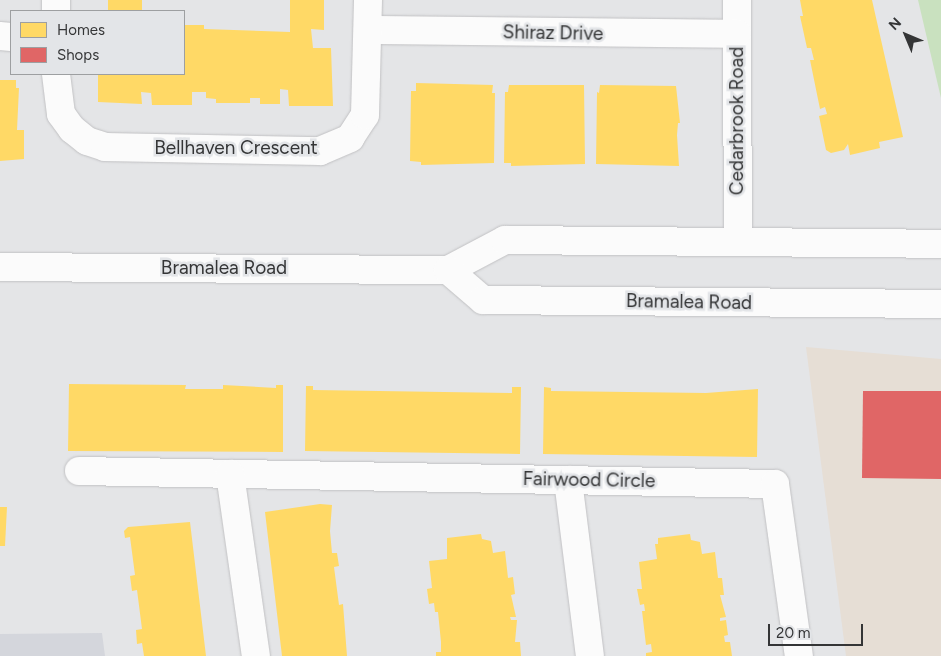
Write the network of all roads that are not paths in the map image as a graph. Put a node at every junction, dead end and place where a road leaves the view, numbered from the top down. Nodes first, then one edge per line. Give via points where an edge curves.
1 (368, 0) edge
2 (737, 0) edge
3 (368, 30) junction
4 (737, 34) junction
5 (56, 75) edge
6 (738, 242) junction
7 (941, 244) edge
8 (0, 267) edge
9 (448, 270) junction
10 (941, 304) edge
11 (79, 471) dead end
12 (230, 474) junction
13 (568, 480) junction
14 (256, 656) edge
15 (590, 656) edge
16 (799, 656) edge

1 - 3 street, Bellhaven Crescent
2 - 4 street, Cedarbrook Road
3 - 4 street, Shiraz Drive
3 - 5 street, Bellhaven Crescent via 365,115 350,138 320,151 105,147 79,135 61,114 56,95
4 - 6 street, Cedarbrook Road
6 - 7 street, Bramalea Road
6 - 9 street, Bramalea Road via 505,240
8 - 9 street, Bramalea Road
9 - 10 street, Bramalea Road via 483,300
11 - 12 street, Fairwood Circle
12 - 13 street, Fairwood Circle
12 - 14 street
13 - 15 street
13 - 16 street, Fairwood Circle via 775,484

